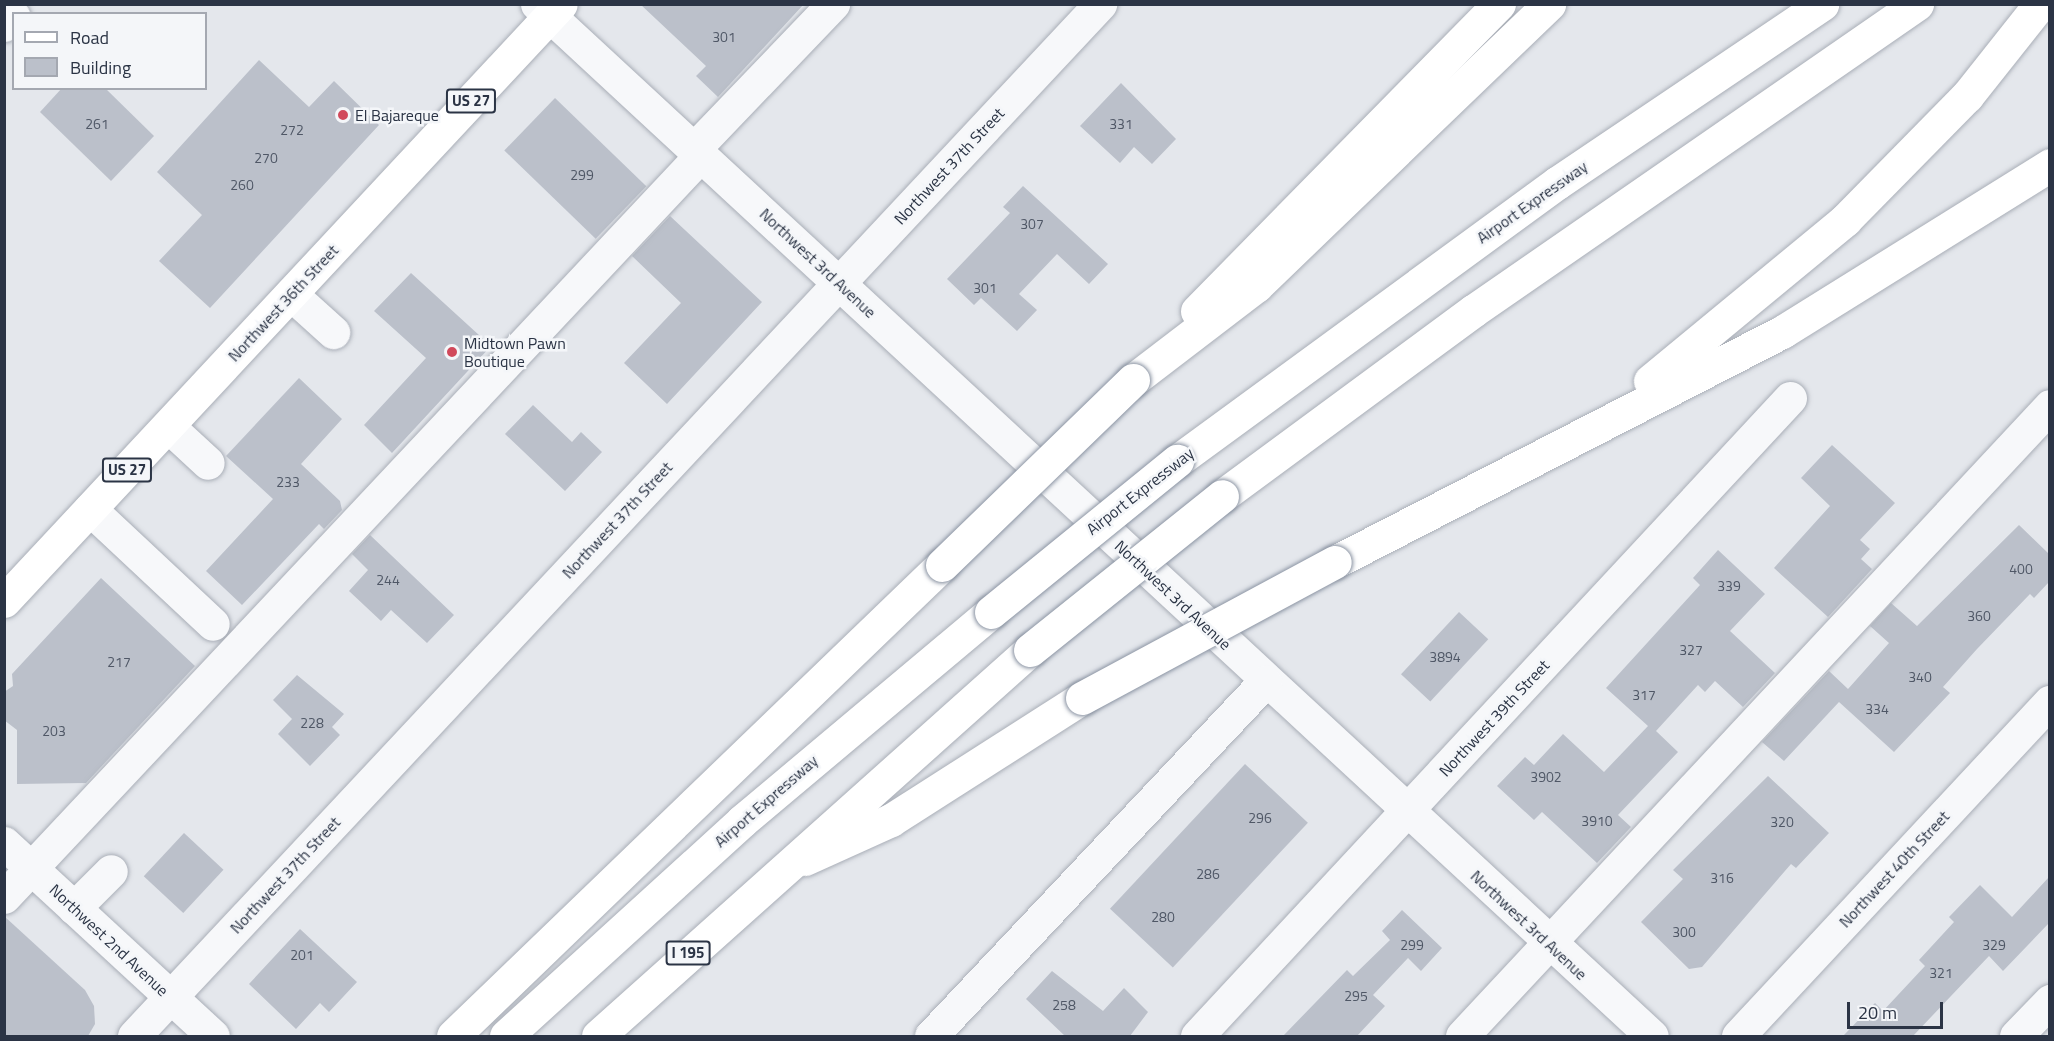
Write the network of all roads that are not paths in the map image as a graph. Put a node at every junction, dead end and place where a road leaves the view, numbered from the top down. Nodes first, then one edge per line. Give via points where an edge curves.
1 (833, 4) edge
2 (1100, 4) edge
3 (1499, 4) edge
4 (1549, 4) edge
5 (1822, 4) edge
6 (1917, 4) edge
7 (2040, 4) edge
8 (549, 8) edge
9 (697, 152) junction
10 (2049, 165) edge
11 (840, 282) junction
12 (291, 294) junction
13 (333, 332) dead end
14 (1133, 380) junction
15 (1790, 398) dead end
16 (2049, 406) edge
17 (168, 426) junction
18 (1591, 426) junction
19 (208, 463) dead end
20 (90, 509) junction
21 (8, 589) edge
22 (213, 624) dead end
23 (1265, 681) junction
24 (2049, 702) edge
25 (1408, 812) junction
26 (4, 843) edge
27 (32, 868) junction
28 (778, 870) junction
29 (111, 871) dead end
30 (4, 897) edge
31 (74, 908) junction
32 (1549, 943) junction
33 (171, 997) junction
34 (2049, 1001) edge
35 (134, 1036) edge
36 (213, 1036) edge
37 (453, 1036) edge
38 (506, 1036) edge
39 (598, 1036) edge
40 (931, 1036) edge
41 (1197, 1036) edge
42 (1462, 1036) edge
43 (1652, 1036) edge
44 (1738, 1036) edge
45 (2016, 1036) edge

1 - 9 street
2 - 11 street, Northwest 37th Street
3 - 14 main road
4 - 14 main road via 1256,286
5 - 38 main road, Airport Expressway, bridge via 1548,190 1177,461 742,821
6 - 28 main road, bridge via 1483,304 1222,496 1030,650
7 - 18 main road via 1967,96 1908,159 1779,279
8 - 9 street, Northwest 3rd Avenue
8 - 12 main road, Northwest 36th Street / US 27
9 - 11 street, Northwest 3rd Avenue
9 - 27 street
10 - 18 main road via 1782,332
11 - 23 street, Northwest 3rd Avenue
11 - 33 street, Northwest 37th Street
12 - 13 street
12 - 17 main road, Northwest 36th Street / US 27
14 - 37 main road, bridge
15 - 25 street, Northwest 39th Street
16 - 32 street
17 - 19 street
17 - 20 main road, Northwest 36th Street / US 27
18 - 28 main road, bridge via 1082,699 891,820
20 - 21 main road, Northwest 36th Street / US 27
20 - 22 street
23 - 25 street, Northwest 3rd Avenue
23 - 40 street
24 - 44 street, Northwest 40th Street
25 - 32 street, Northwest 3rd Avenue
25 - 41 street, Northwest 39th Street
26 - 27 street, Northwest 2nd Avenue
27 - 30 street
27 - 31 street, Northwest 2nd Avenue
28 - 39 main road, I 195
29 - 31 street
31 - 33 street, Northwest 2nd Avenue
32 - 42 street
32 - 43 street, Northwest 3rd Avenue
33 - 35 street, Northwest 37th Street
33 - 36 street, Northwest 2nd Avenue
34 - 45 street

